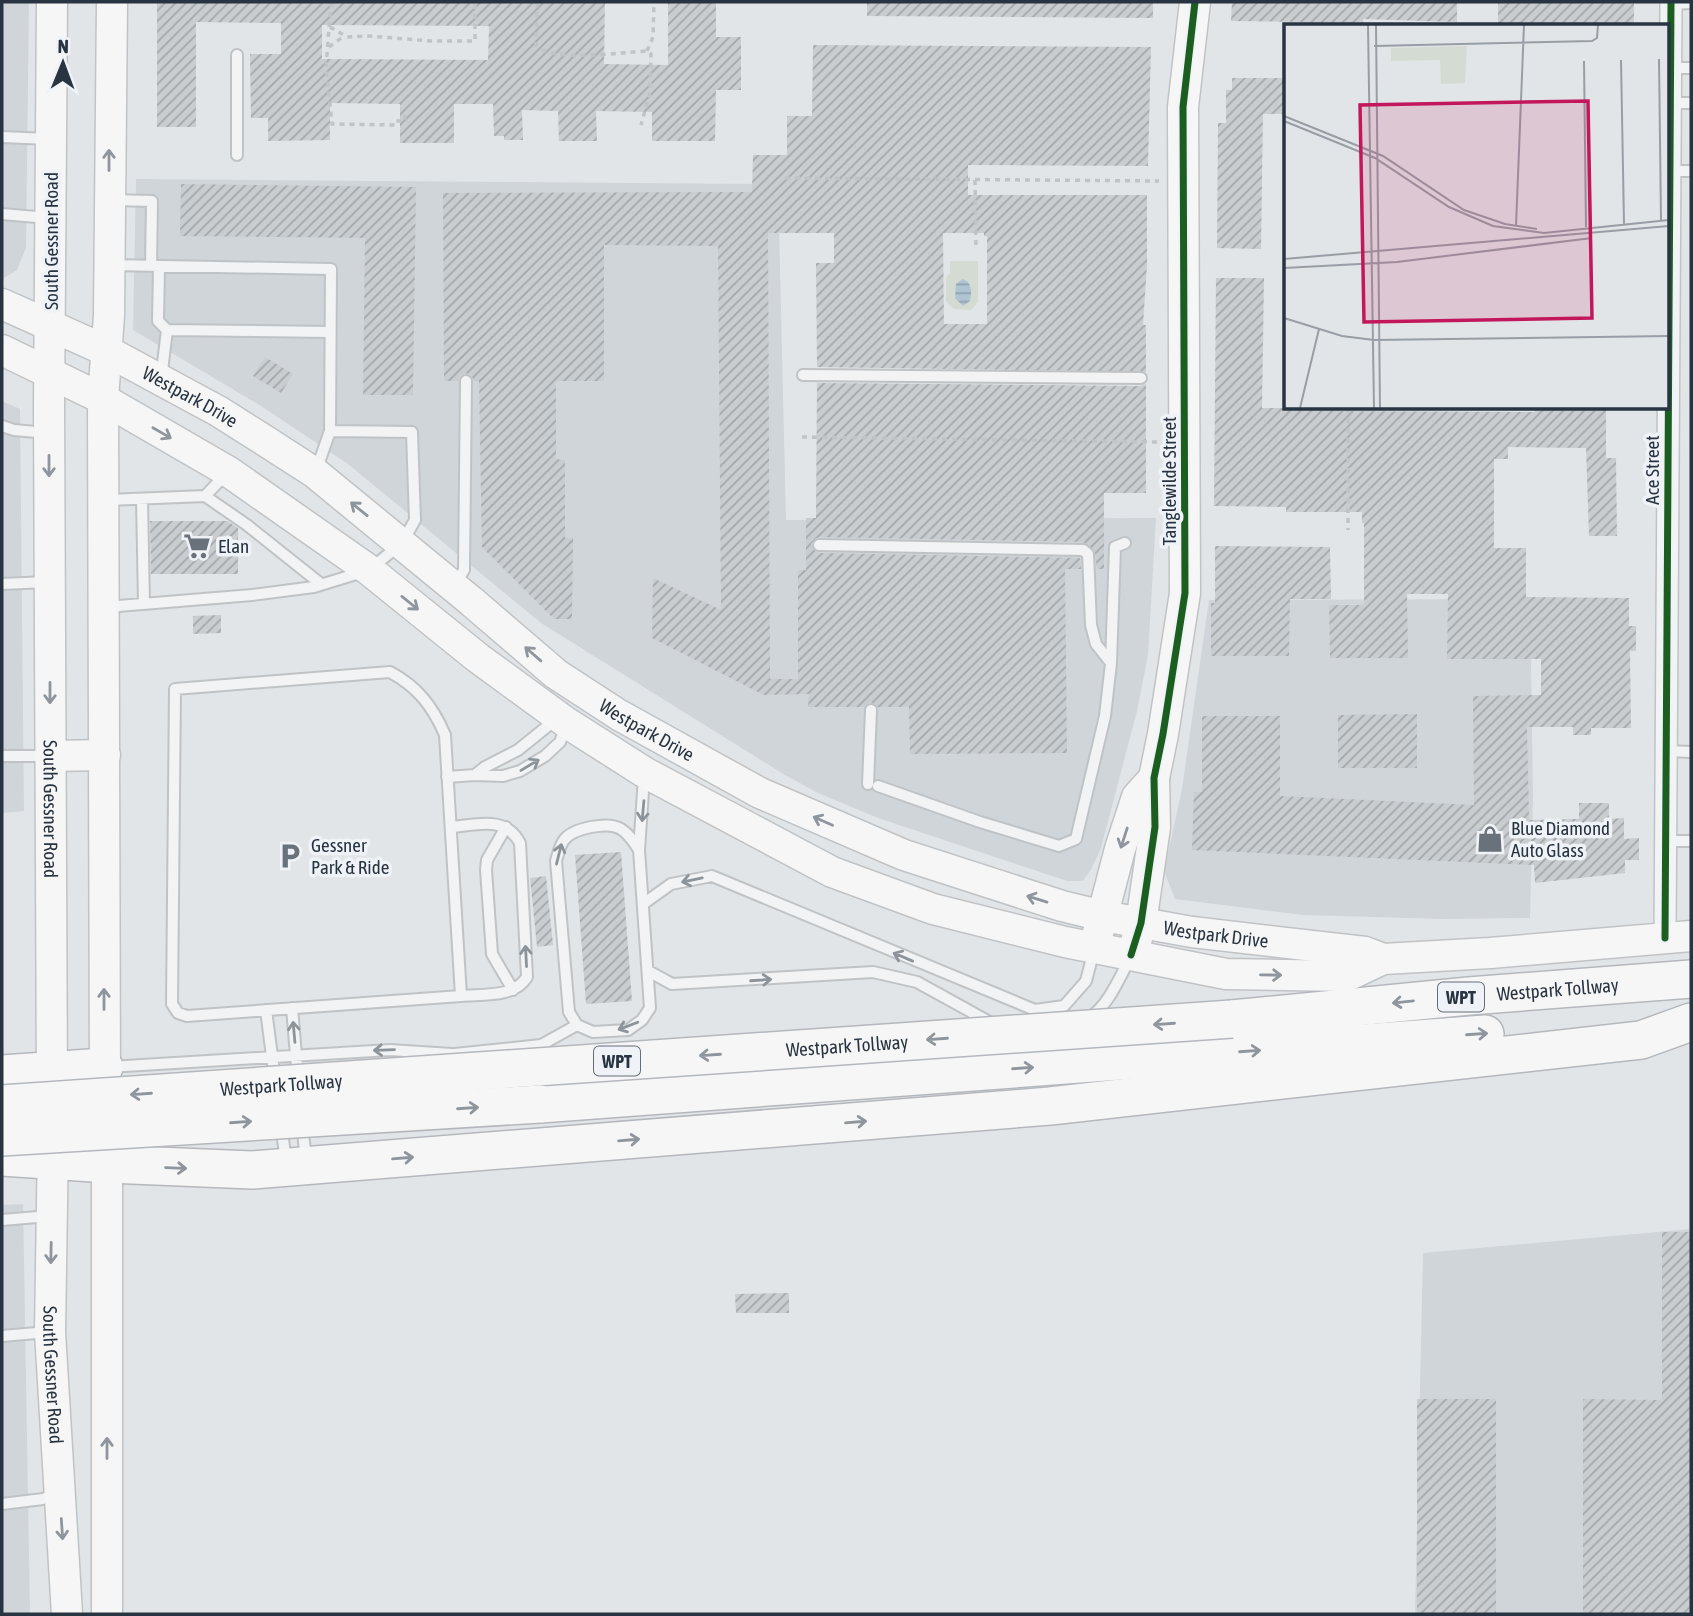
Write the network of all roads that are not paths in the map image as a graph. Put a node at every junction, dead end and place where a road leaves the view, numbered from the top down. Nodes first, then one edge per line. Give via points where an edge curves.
1 (52, 2) edge
2 (112, 2) edge
3 (1195, 2) edge
4 (1678, 3) edge
5 (237, 55) dead end
6 (1681, 68) edge
7 (1681, 103) edge
8 (2, 137) edge
9 (52, 140) junction
10 (237, 155) dead end
11 (1681, 171) edge
12 (109, 200) junction
13 (2, 214) edge
14 (52, 218) junction
15 (109, 265) junction
16 (155, 266) junction
17 (2, 304) edge
18 (51, 326) junction
19 (167, 330) junction
20 (330, 332) junction
21 (2, 350) edge
22 (107, 351) junction
23 (49, 373) junction
24 (803, 375) dead end
25 (1141, 378) dead end
26 (161, 379) junction
27 (466, 381) dead end
28 (103, 399) junction
29 (2, 426) edge
30 (330, 431) junction
31 (49, 433) junction
32 (229, 472) junction
33 (315, 473) junction
34 (205, 496) junction
35 (142, 499) junction
36 (104, 500) junction
37 (402, 543) junction
38 (1125, 543) dead end
39 (819, 545) dead end
40 (369, 570) junction
41 (50, 582) junction
42 (2, 584) edge
43 (321, 584) junction
44 (454, 587) junction
45 (145, 604) junction
46 (104, 607) junction
47 (1111, 663) junction
48 (588, 695) junction
49 (871, 710) dead end
50 (567, 723) junction
51 (1667, 751) junction
52 (1691, 752) edge
53 (105, 755) junction
54 (51, 756) junction
55 (2, 757) edge
56 (645, 772) junction
57 (475, 775) junction
58 (447, 777) junction
59 (1154, 778) junction
60 (451, 827) junction
61 (506, 827) junction
62 (855, 834) junction
63 (1666, 841) junction
64 (1691, 841) edge
65 (639, 850) junction
66 (832, 872) junction
67 (643, 904) junction
68 (1103, 916) junction
69 (1141, 923) junction
70 (1678, 937) edge
71 (1094, 947) junction
72 (1132, 955) junction
73 (1383, 959) junction
74 (648, 971) junction
75 (1691, 979) edge
76 (513, 990) junction
77 (461, 996) junction
78 (292, 1008) junction
79 (266, 1010) junction
80 (1691, 1020) edge
81 (578, 1025) junction
82 (452, 1054) junction
83 (296, 1056) junction
84 (272, 1057) junction
85 (104, 1068) junction
86 (52, 1071) junction
87 (2, 1074) edge
88 (299, 1086) junction
89 (278, 1098) dead end
90 (300, 1099) dead end
91 (2, 1104) edge
92 (279, 1112) dead end
93 (301, 1112) dead end
94 (2, 1137) edge
95 (2, 1157) edge
96 (53, 1160) junction
97 (108, 1164) junction
98 (297, 1167) junction
99 (52, 1216) junction
100 (2, 1220) edge
101 (50, 1332) junction
102 (2, 1336) edge
103 (59, 1492) junction
104 (2, 1504) edge
105 (67, 1614) edge
106 (107, 1614) edge

1 - 9 main road, South Gessner Road
12 -> 2 main road
3 - 59 main road, Tanglewilde Street via 1183,107 1185,593
4 - 6 street, Ace Street
5 - 10 lane
6 - 7 street, Ace Street
7 - 11 street, Ace Street
8 - 9 lane
9 - 14 main road, South Gessner Road
11 - 51 street, Ace Street
12 - 15 main road
12 - 16 lane via 152,201
13 - 14 lane
14 - 18 main road, South Gessner Road
15 - 16 lane
15 - 22 main road
16 - 19 lane via 158,321
16 - 20 lane via 331,269
17 - 18 main road, Westpark Drive
18 - 22 main road, Westpark Drive
18 - 23 main road, South Gessner Road
19 - 20 lane
19 - 26 lane
20 - 30 lane
21 - 23 main road, Westpark Drive
22 - 26 main road, Westpark Drive
22 - 28 main road
23 - 28 main road, Westpark Drive
23 - 31 main road, South Gessner Road
24 - 25 lane
26 - 33 main road, Westpark Drive
27 - 44 lane via 464,570
28 -> 32 main road, Westpark Drive
28 - 36 main road
29 - 31 lane
30 - 33 lane
30 - 37 lane via 412,432 415,520
31 -> 41 main road, South Gessner Road
32 - 34 lane
32 - 40 main road, Westpark Drive
37 -> 33 main road, Westpark Drive
34 - 35 lane
34 - 43 lane
35 - 36 lane
35 - 45 lane
36 - 46 main road
37 - 40 lane
37 - 44 main road, Westpark Drive
38 - 47 lane via 1115,547
39 - 47 lane via 1083,550 1088,555 1091,625
40 - 43 lane
40 -> 50 main road, Westpark Drive
41 - 42 lane
41 -> 54 main road, South Gessner Road
43 - 45 lane via 252,596
48 -> 44 main road, Westpark Drive via 556,674
45 - 46 lane
46 - 53 main road
47 - 49 lane via 1105,716 1076,839 1059,846 873,785
48 - 50 main road
62 -> 48 main road, Westpark Drive via 760,793
50 - 56 main road, Westpark Drive
50 - 57 lane via 549,725
57 -> 50 lane via 520,771 560,742
51 - 52 lane
51 - 63 street, Ace Street
53 - 54 main road
85 -> 53 main road
54 - 55 lane
54 - 86 main road, South Gessner Road
56 -> 65 lane
56 - 66 main road, Westpark Drive
57 - 58 lane
58 - 60 lane
58 - 79 lane via 445,735 438,721 419,692 390,672 175,689 172,1004 177,1013 187,1016
59 -> 68 main road, Tanglewilde Street via 1137,797
59 - 69 main road, Tanglewilde Street via 1155,827
60 - 61 lane
60 - 77 lane
61 - 76 lane via 486,870 492,954
76 -> 61 lane via 527,977 520,843
62 - 66 main road
68 -> 62 main road, Westpark Drive via 982,882
63 - 64 lane
63 - 70 street, Ace Street
65 - 67 lane
81 -> 65 lane via 569,1012 556,861 562,841 575,830 618,827
66 - 71 main road, Westpark Drive via 933,909
71 -> 67 lane via 1086,981 1064,1006 1035,1010 712,876 671,884
67 - 74 lane
68 - 69 main road, Westpark Drive
68 - 71 main road, Tanglewilde Street
69 - 72 main road, Tanglewilde Street
69 - 73 main road, Westpark Drive via 1365,952
70 - 73 main road, Westpark Drive
71 - 72 main road, Westpark Drive
72 -> 73 main road, Westpark Drive via 1226,974 1275,975 1347,975
74 -> 72 lane via 672,984 873,972 894,975 917,982 996,1026 1038,1035 1075,1027 1097,1013
74 -> 81 lane via 650,1008 642,1020 628,1030 616,1031 593,1032
75 -> 91 highway, Westpark Tollway / WPT, bridge via 1232,1019
76 - 77 lane
77 - 78 lane
78 - 79 lane
83 -> 78 lane
79 - 84 lane
94 -> 80 highway, Westpark Tollway / WPT, bridge via 540,1104
98 -> 80 highway via 1064,1104 1641,1040
81 - 82 lane via 541,1045
82 -> 83 lane via 390,1050
82 - 88 lane via 390,1067 314,1073 304,1077
83 - 84 lane
83 - 88 lane
84 - 85 lane
84 - 89 lane
85 - 86 highway
85 - 97 main road
86 - 87 highway
86 - 96 main road, South Gessner Road
88 - 90 lane
92 - 98 lane
93 - 98 lane
95 - 96 highway
96 - 97 highway
96 - 99 main road, South Gessner Road
97 -> 98 highway via 251,1170
106 -> 97 main road
99 - 100 lane
99 -> 101 main road, South Gessner Road
101 - 102 lane
101 - 103 main road, South Gessner Road
103 - 104 lane via 43,1499
103 -> 105 main road, South Gessner Road

